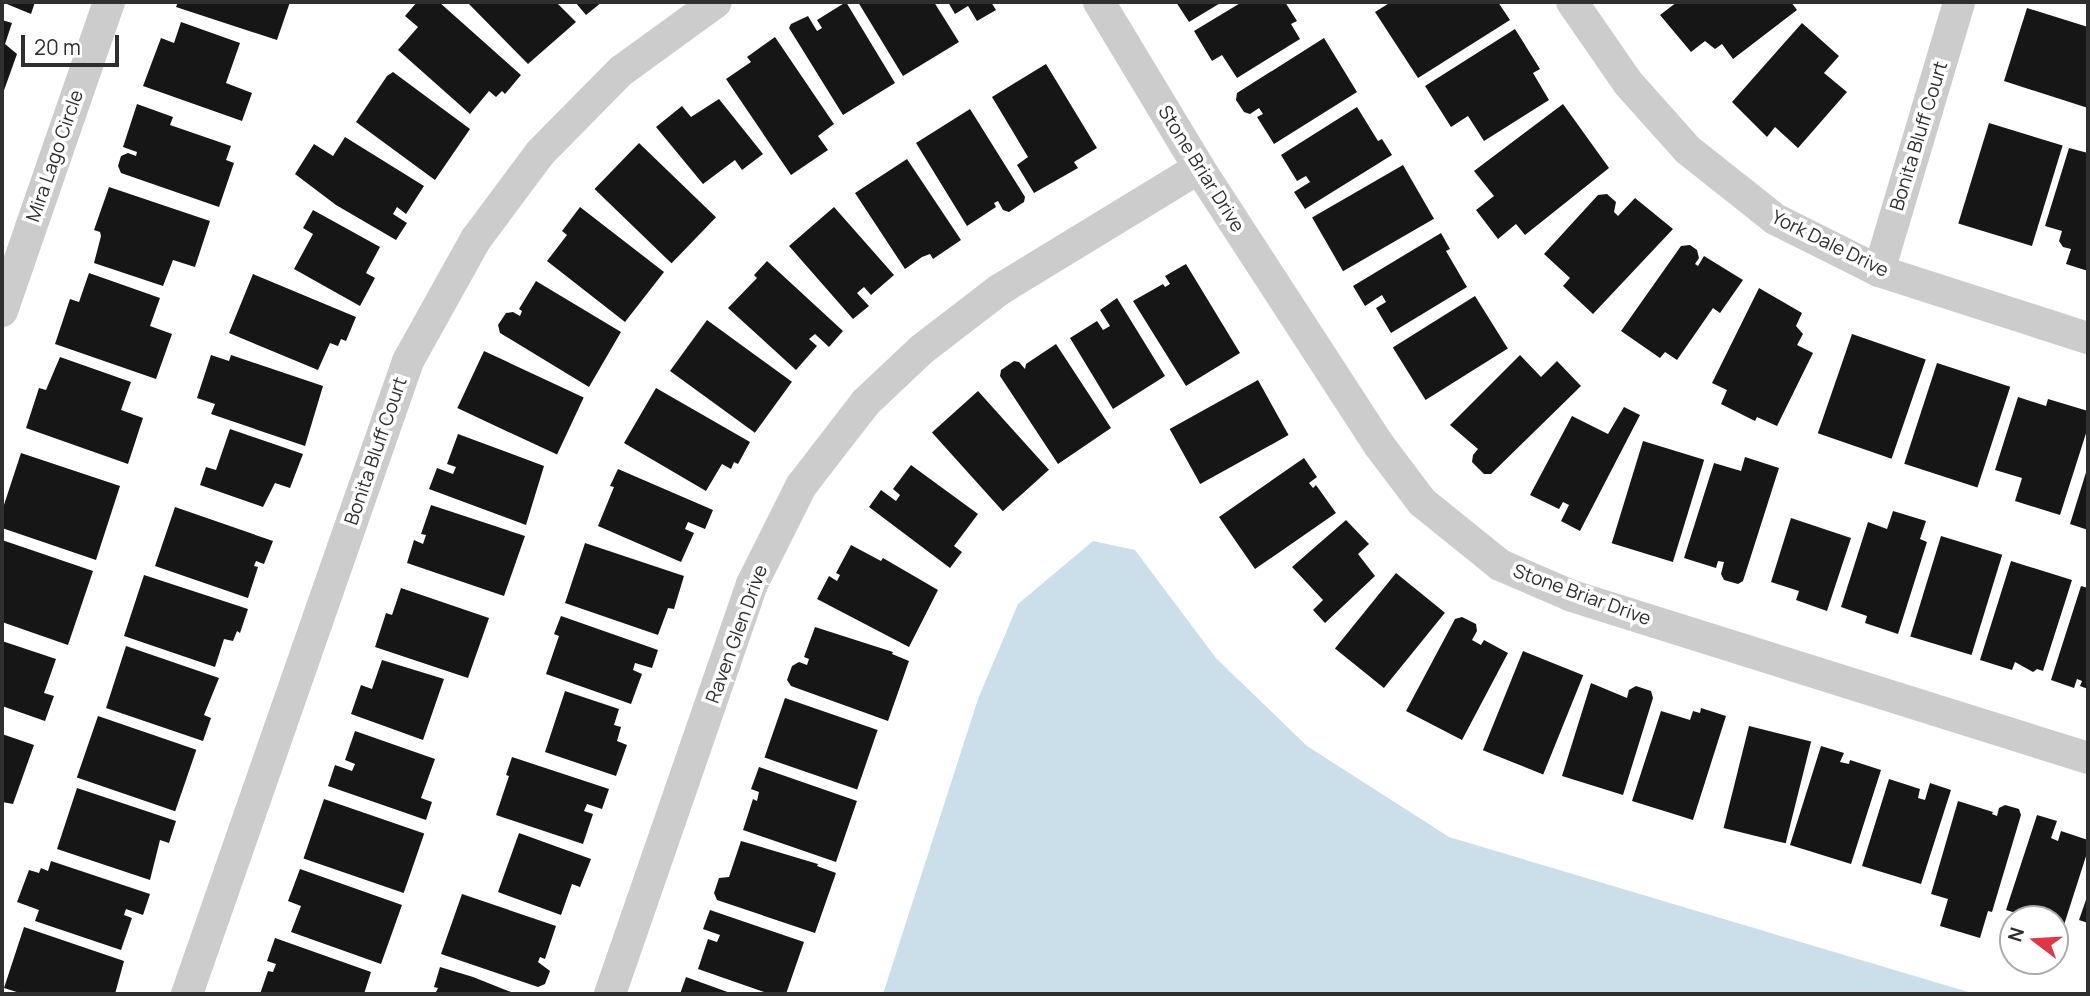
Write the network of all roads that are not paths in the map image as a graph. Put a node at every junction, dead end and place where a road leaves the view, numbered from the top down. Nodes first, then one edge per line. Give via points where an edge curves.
1 (109, 2) edge
2 (716, 2) edge
3 (1099, 2) edge
4 (1573, 2) edge
5 (1959, 2) edge
6 (1199, 168) junction
7 (1879, 271) junction
8 (2, 311) edge
9 (2088, 338) edge
10 (2088, 758) edge
11 (187, 994) edge
12 (610, 994) edge

1 - 8 street, Mira Lago Circle
2 - 11 street, Bonita Bluff Court via 621,71 540,153 476,239 408,361
3 - 6 street, Stone Briar Drive
4 - 7 street, York Dale Drive via 1628,83 1688,150 1774,219
5 - 7 street, Bonita Bluff Court
6 - 10 street, Stone Briar Drive via 1414,492 1500,565 1572,596
6 - 12 street, Raven Glen Drive via 999,290 921,350 866,402 801,486 752,584
7 - 9 street, York Dale Drive

